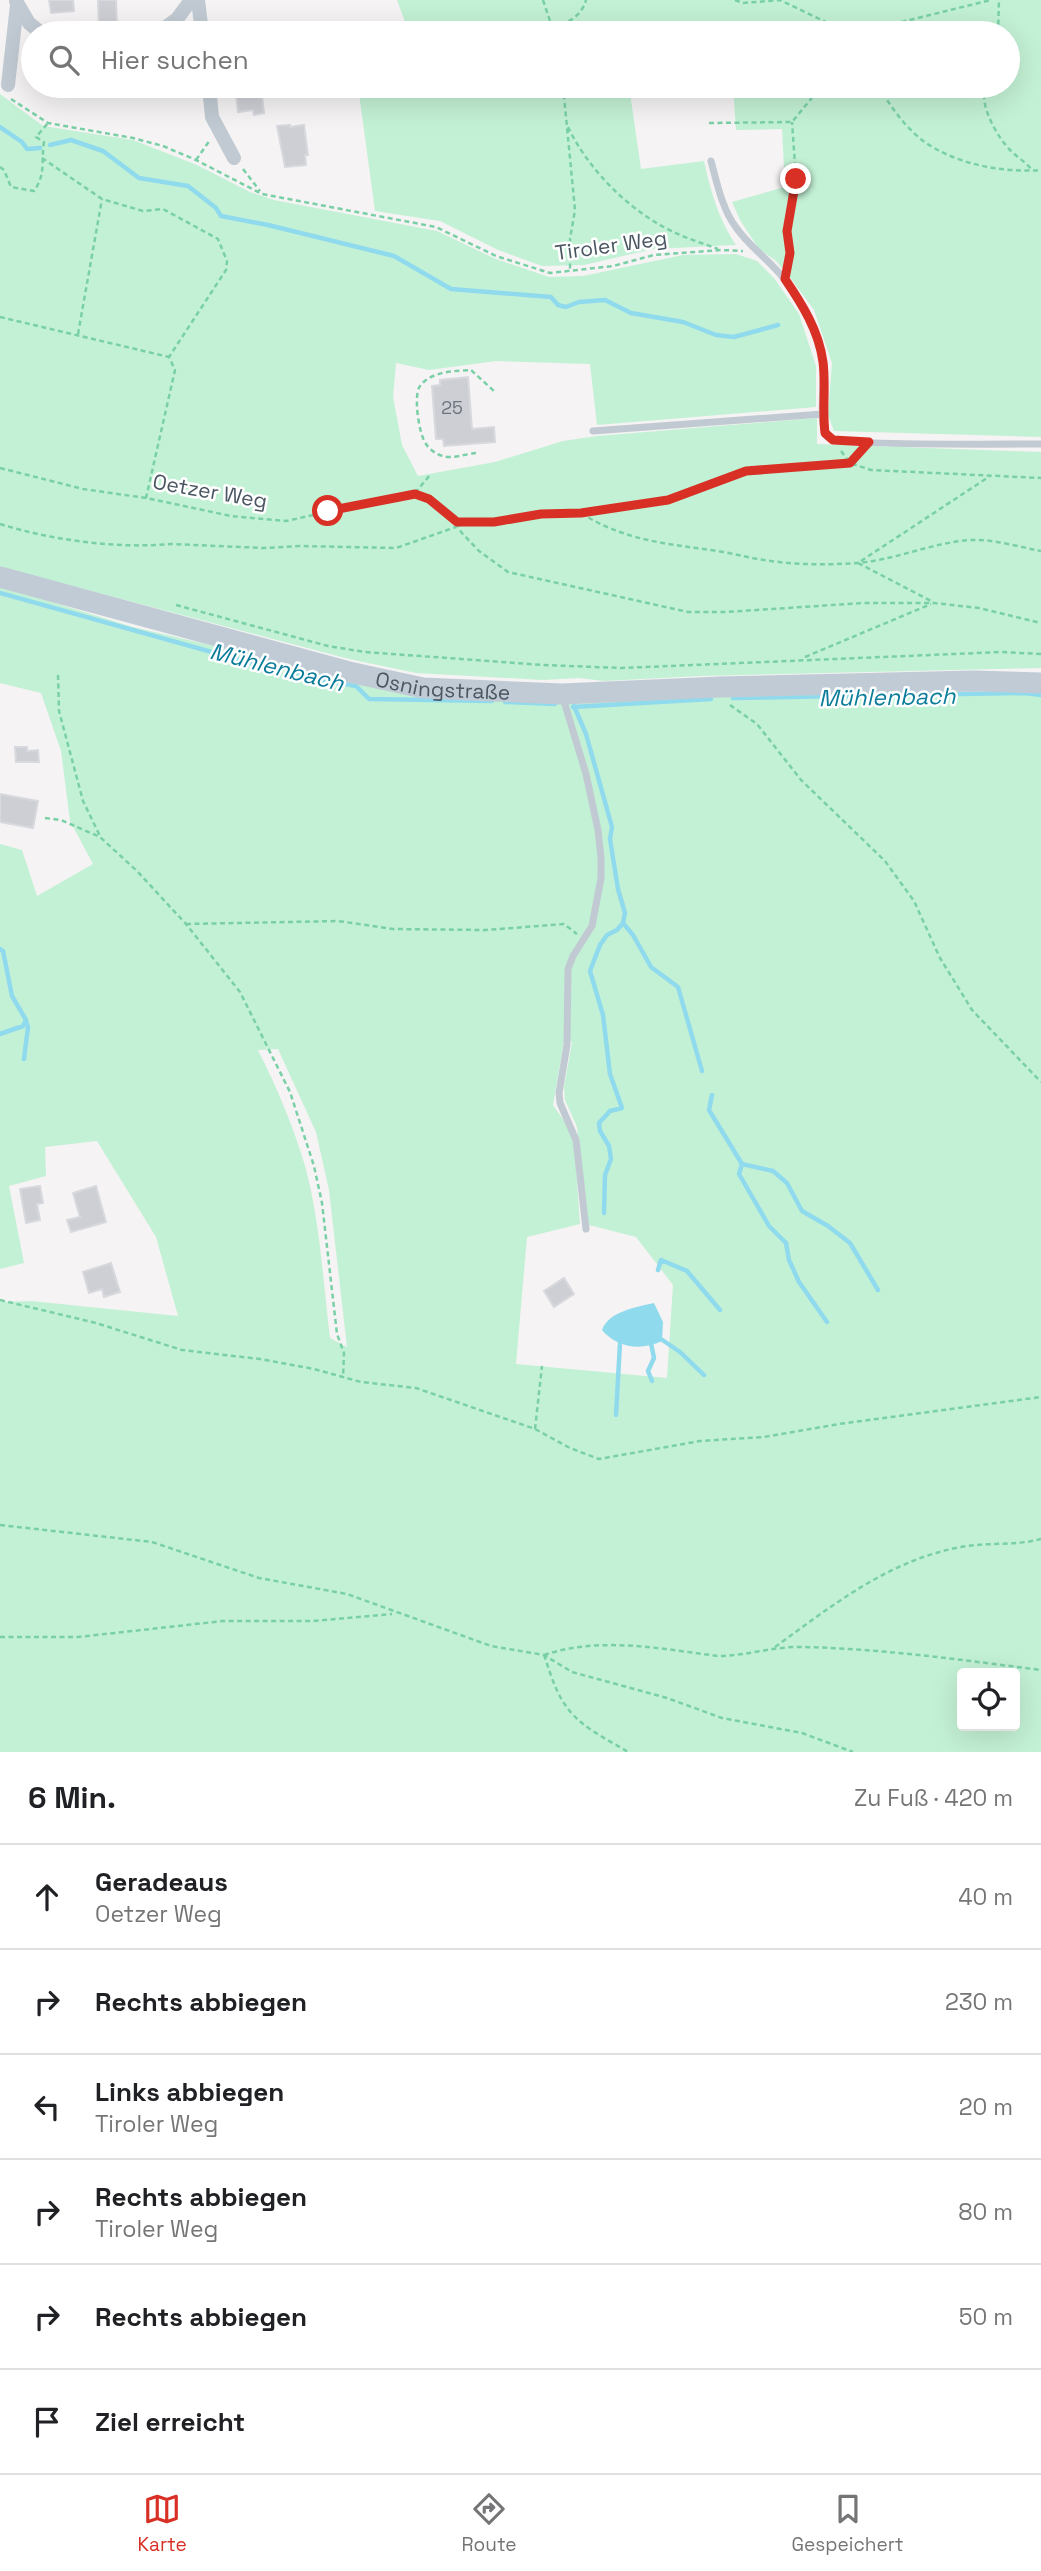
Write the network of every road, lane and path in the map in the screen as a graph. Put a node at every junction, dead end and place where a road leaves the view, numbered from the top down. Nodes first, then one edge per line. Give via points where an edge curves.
1 (191, 0) edge
2 (198, 0) edge
3 (544, 0) edge
4 (586, 0) edge
5 (735, 0) edge
6 (991, 0) edge
7 (999, 0) edge
8 (17, 2) edge
9 (28, 21) edge
10 (174, 21) edge
11 (201, 21) edge
12 (551, 21) edge
13 (567, 21) edge
14 (822, 21) edge
15 (901, 21) edge
16 (998, 21) edge
17 (7, 90) joint
18 (210, 98) edge
19 (564, 98) edge
20 (812, 98) edge
21 (886, 98) edge
22 (984, 98) edge
23 (792, 122) junction
24 (48, 123) junction
25 (709, 123) dead end
26 (568, 127) junction
27 (217, 128) junction
28 (42, 158) junction
29 (234, 158) joint
30 (196, 160) junction
31 (712, 162) dead end
32 (0, 167) edge
33 (1032, 170) junction
34 (1041, 170) edge
35 (262, 194) junction
36 (102, 199) junction
37 (721, 250) junction
38 (758, 254) junction
39 (570, 272) junction
40 (785, 279) junction
41 (0, 317) edge
42 (78, 335) junction
43 (169, 357) junction
44 (495, 392) dead end
45 (823, 414) junction
46 (593, 431) dead end
47 (869, 442) junction
48 (1041, 444) edge
49 (476, 453) dead end
50 (850, 463) junction
51 (0, 468) edge
52 (430, 475) dead end
53 (990, 476) junction
54 (1041, 478) edge
55 (415, 494) junction
56 (146, 498) junction
57 (581, 513) junction
58 (457, 522) junction
59 (0, 524) edge
60 (1041, 551) edge
61 (858, 562) junction
62 (0, 577) edge
63 (169, 603) dead end
64 (934, 603) junction
65 (1041, 624) edge
66 (1041, 654) edge
67 (802, 659) junction
68 (58, 675) dead end
69 (1041, 683) edge
70 (720, 687) junction
71 (562, 694) junction
72 (45, 818) dead end
73 (100, 837) junction
74 (186, 924) junction
75 (585, 940) junction
76 (1041, 1082) edge
77 (586, 1229) dead end
78 (0, 1300) edge
79 (542, 1366) dead end
80 (342, 1378) junction
81 (1041, 1397) edge
82 (535, 1429) junction
83 (0, 1525) edge
84 (1041, 1539) edge
85 (395, 1614) junction
86 (0, 1637) edge
87 (774, 1647) junction
88 (544, 1655) junction
89 (1041, 1670) edge
90 (628, 1752) edge
91 (853, 1752) edge

1 - 10 street
2 - 11 street
3 - 12 path
4 - 13 path via 582,13
5 - 14 path via 780,0
6 - 15 path
7 - 16 path
8 - 9 street
8 - 17 street
17 - 24 path, Tiroler Weg
18 - 27 street
19 - 26 path
20 - 23 path
21 - 33 path via 923,141 952,156 986,167
22 - 33 path via 997,132
23 - 25 path
23 - 40 path via 796,179
24 - 28 path via 36,136 44,142
24 - 30 path, Tiroler Weg via 134,138
26 - 37 path via 604,180 636,209 676,233
26 - 39 path via 575,210
27 - 29 street
27 - 30 path
28 - 32 path via 43,178 34,191 11,187
28 - 36 path
29 - 35 path
30 - 35 path, Tiroler Weg
31 - 38 lane via 733,225
33 - 34 path
35 - 39 path, Tiroler Weg via 436,227 496,256 550,273
36 - 42 path
36 - 43 path via 143,211 163,209 218,239 226,270
37 - 38 path, Tiroler Weg
37 - 39 path, Tiroler Weg via 654,256
38 - 40 lane
40 - 45 lane via 804,307 824,363
41 - 42 path
42 - 43 path
43 - 56 path via 175,370
44 - 49 path via 471,370 438,374 417,393 426,445 446,457
45 - 46 lane
45 - 47 lane via 828,437
47 - 48 lane
47 - 50 path
50 - 53 path via 871,470
50 - 57 path via 746,471 668,500
51 - 56 path, Oetzer Weg via 82,489
52 - 55 path
53 - 54 path
53 - 61 path
55 - 56 path, Oetzer Weg via 286,521 231,516
55 - 58 path via 429,499
57 - 58 path
57 - 61 path via 629,536 677,547 773,562
58 - 59 path via 456,527 410,545 365,549 149,546 30,534
58 - 64 path via 479,551 508,572 688,612
60 - 61 path via 975,540
61 - 64 path
62 - 71 main road, Osningstraße via 423,688
63 - 67 path via 365,652 622,668
64 - 65 path via 979,608
64 - 67 path
66 - 67 path
68 - 73 path via 59,711 83,801
69 - 70 main road, Osningstraße
70 - 71 main road, Osningstraße
70 - 76 path via 720,696 757,724 801,780 886,861 914,901 940,958 972,1010
71 - 75 lane via 586,774 601,858 592,926
72 - 73 path
73 - 74 path
74 - 75 path via 338,921 393,929 486,930 564,923
74 - 80 path via 240,992 290,1092 322,1203 337,1334 345,1353
75 - 77 lane via 568,969 566,1045 559,1093 576,1140
78 - 80 path via 182,1350 260,1359
79 - 82 path
80 - 82 path via 416,1388
81 - 82 path via 764,1437 700,1441 599,1459
83 - 85 path via 152,1542 259,1578 347,1594
84 - 87 path via 962,1546 916,1559 850,1592
85 - 86 path via 313,1621 223,1621 78,1637
85 - 88 path via 491,1646
87 - 88 path via 731,1656 636,1645 565,1648
87 - 89 path via 959,1659
88 - 90 path via 565,1706 579,1721
88 - 91 path via 572,1672 722,1717 802,1733

